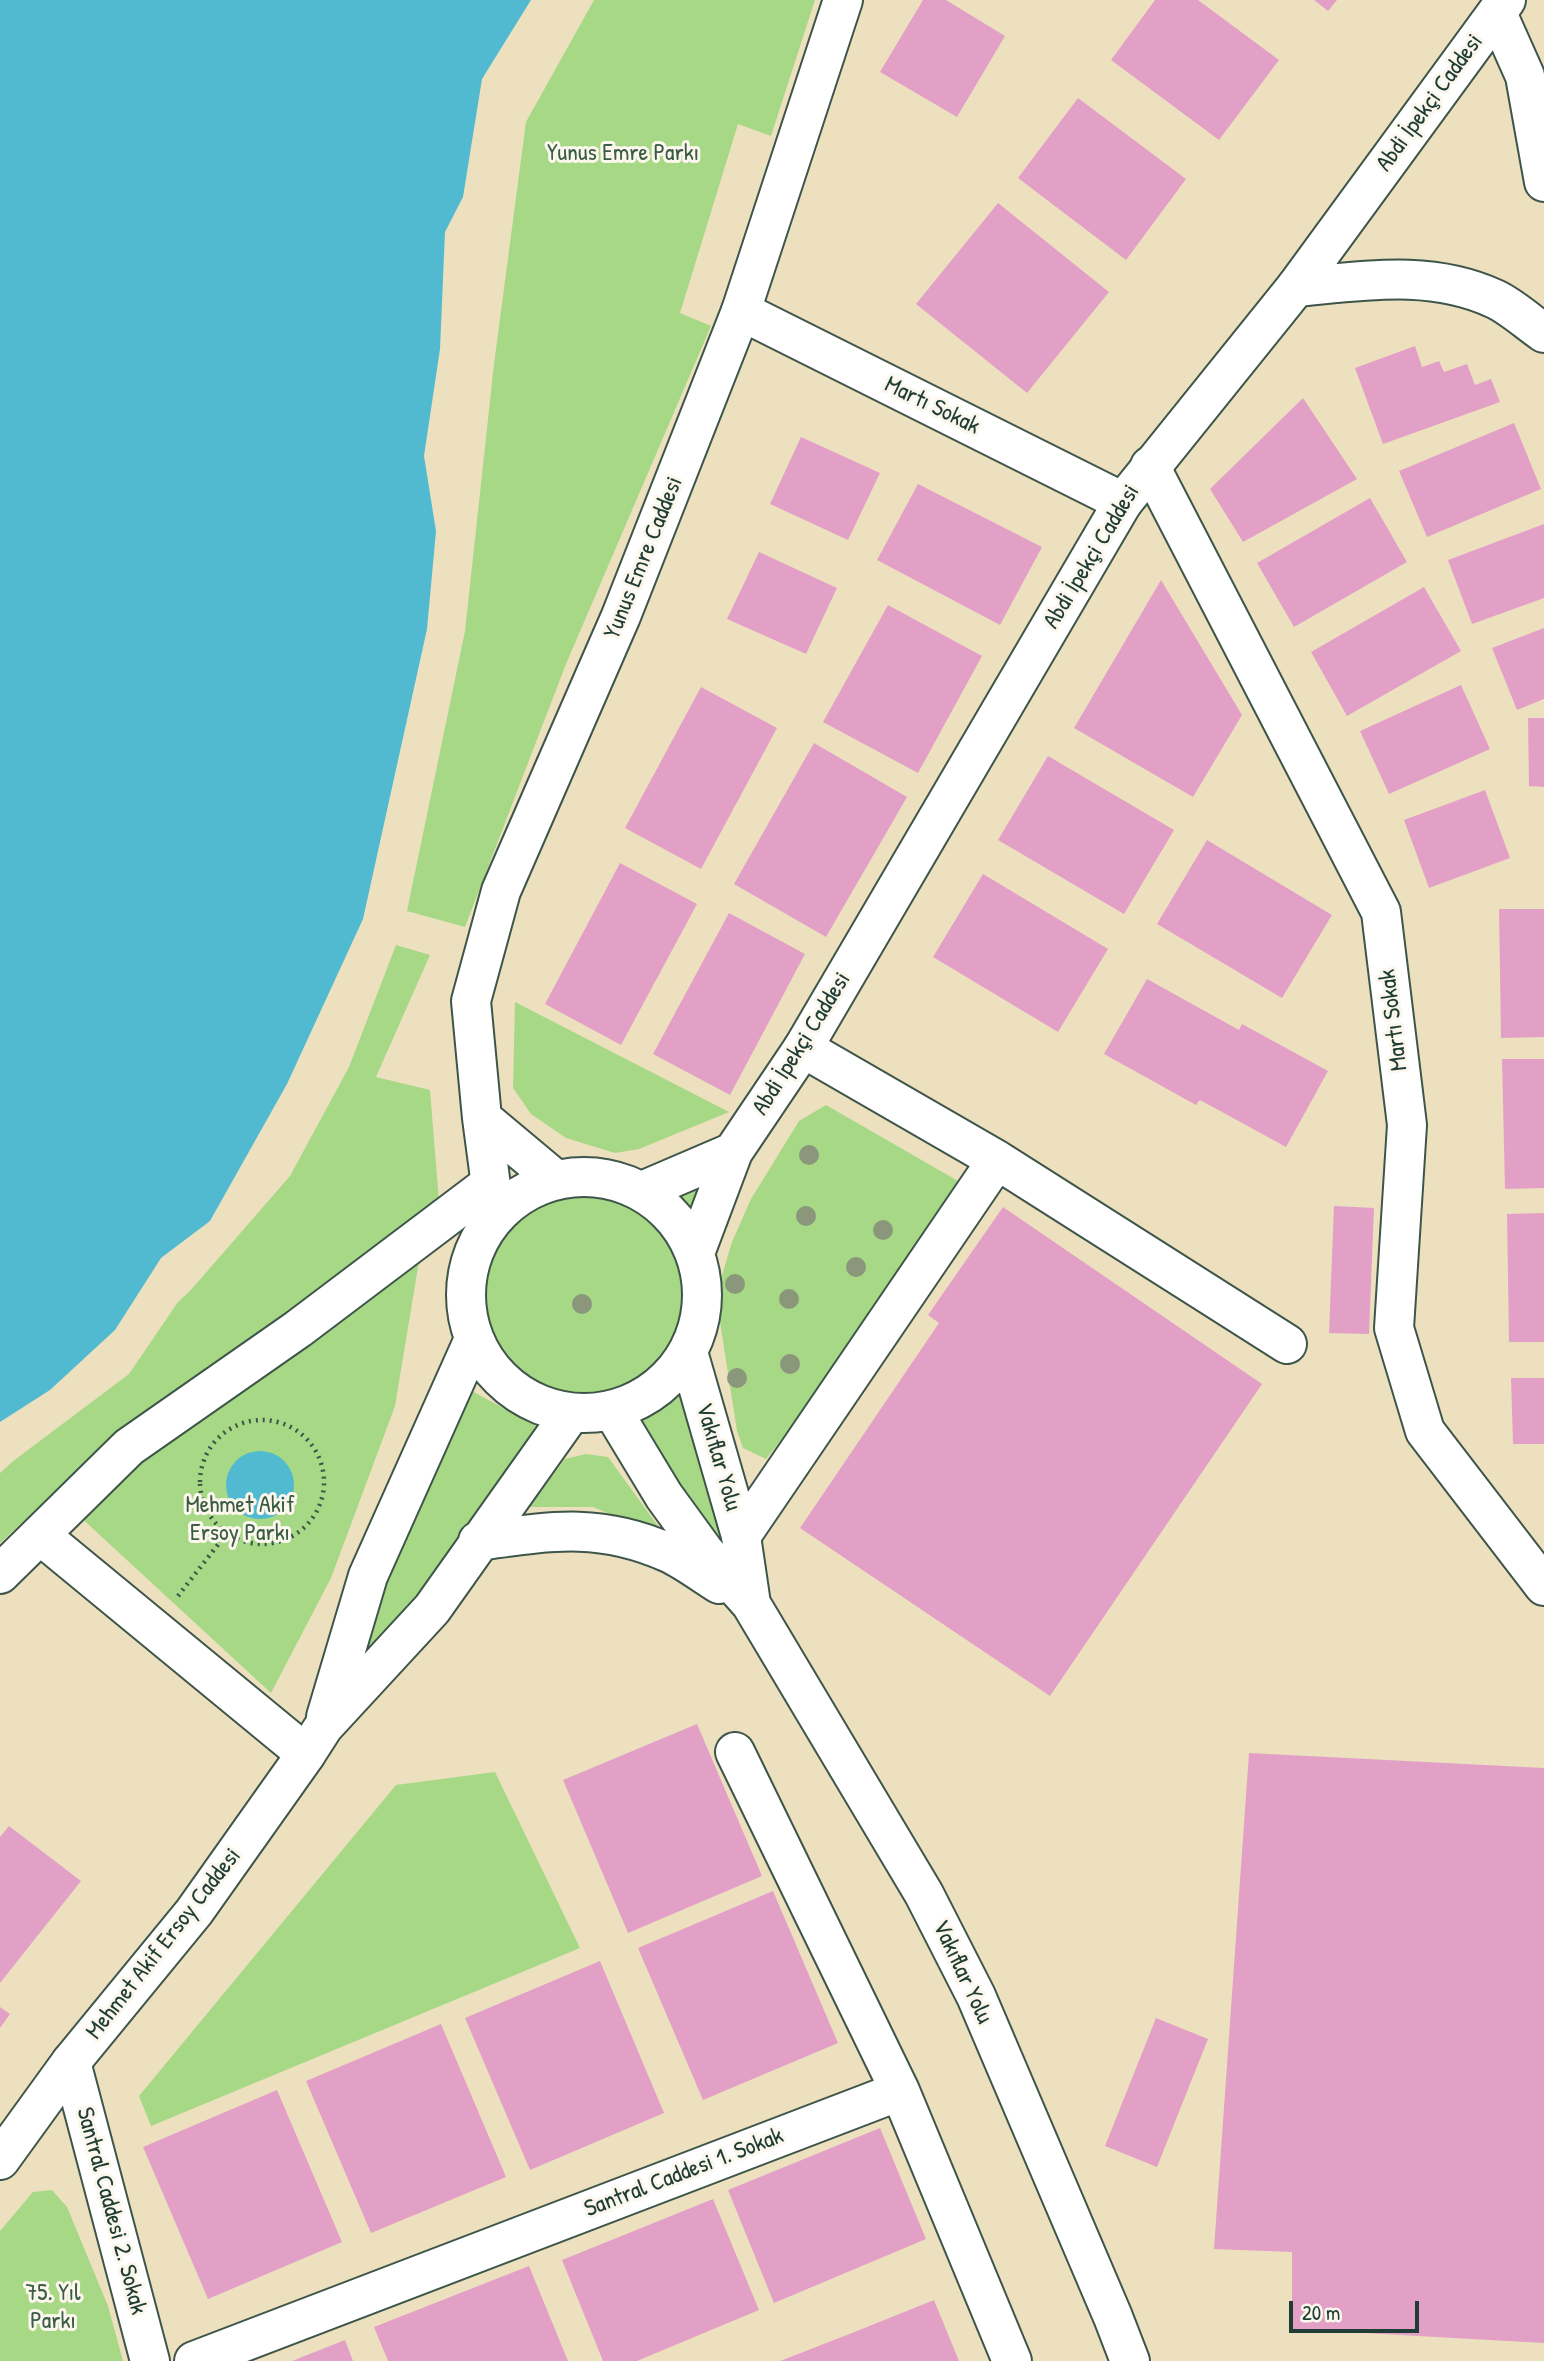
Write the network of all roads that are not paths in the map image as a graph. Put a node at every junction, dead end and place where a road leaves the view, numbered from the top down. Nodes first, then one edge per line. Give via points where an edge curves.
1 (843, 0) edge
2 (1502, 6) edge
3 (1544, 182) edge
4 (1296, 287) junction
5 (741, 311) junction
6 (1544, 333) edge
7 (1150, 466) junction
8 (1123, 502) junction
9 (803, 1048) junction
10 (482, 1118) junction
11 (733, 1152) junction
12 (997, 1160) junction
13 (556, 1180) junction
14 (642, 1191) junction
15 (493, 1200) junction
16 (695, 1253) junction
17 (474, 1339) junction
18 (1287, 1345) dead end
19 (688, 1352) junction
20 (612, 1410) junction
21 (571, 1413) junction
22 (40, 1535) junction
23 (741, 1536) junction
24 (478, 1541) junction
25 (0, 1574) edge
26 (1544, 1586) edge
27 (751, 1604) junction
28 (315, 1740) junction
29 (735, 1752) dead end
30 (71, 2062) junction
31 (900, 2091) junction
32 (0, 2160) edge
33 (1113, 2317) junction
34 (150, 2361) edge
35 (194, 2361) edge
36 (1012, 2361) edge
37 (1129, 2361) edge
38 (1152, 2361) edge

1 - 5 main road, Yunus Emre Caddesi
2 - 3 main road via 1525,76
2 - 4 main road, Abdi İpekçi Caddesi
4 - 6 main road via 1380,279 1435,280 1495,299
4 - 7 main road, Abdi İpekçi Caddesi
5 - 8 main road, Martı Sokak
5 - 10 main road, Yunus Emre Caddesi via 621,616 501,891 471,1000
7 - 8 main road, Abdi İpekçi Caddesi
7 - 26 main road, Martı Sokak via 1381,912 1407,1125 1394,1328 1425,1431
8 - 9 main road, Abdi İpekçi Caddesi
9 - 11 main road, Abdi İpekçi Caddesi
9 - 12 main road
10 - 13 main road
10 - 15 main road, Yunus Emre Caddesi
11 - 14 main road
11 - 16 main road, Abdi İpekçi Caddesi
12 - 18 main road
12 - 23 main road
13 - 14 main road via 593,1177
13 - 15 main road
14 - 16 main road via 680,1225
15 - 17 main road via 467,1275 466,1307
15 - 22 main road via 129,1447
16 - 19 main road via 703,1286 701,1320
17 - 21 main road via 489,1367 512,1390 540,1405
17 - 28 main road via 368,1576
19 - 20 main road via 669,1378 643,1398
19 - 23 main road, Vakıflar Yolu
20 - 21 main road
20 - 27 main road, Vakıflar Yolu via 664,1496
21 - 24 main road
22 - 25 main road
22 - 28 main road
23 - 27 main road, Vakıflar Yolu
24 - 27 main road, Vakıflar Yolu via 552,1530 604,1532 669,1553
24 - 28 main road via 432,1609
27 - 33 main road, Vakıflar Yolu via 924,1894 976,1996
28 - 30 main road, Mehmet Akif Ersoy Caddesi via 194,1912
29 - 31 main road
30 - 32 main road, Mehmet Akif Ersoy Caddesi
30 - 34 main road, Santral Caddesi 2. Sokak
31 - 35 main road, Santral Caddesi 1. Sokak
31 - 36 main road
33 - 37 main road, Vakıflar Yolu
33 - 38 main road

